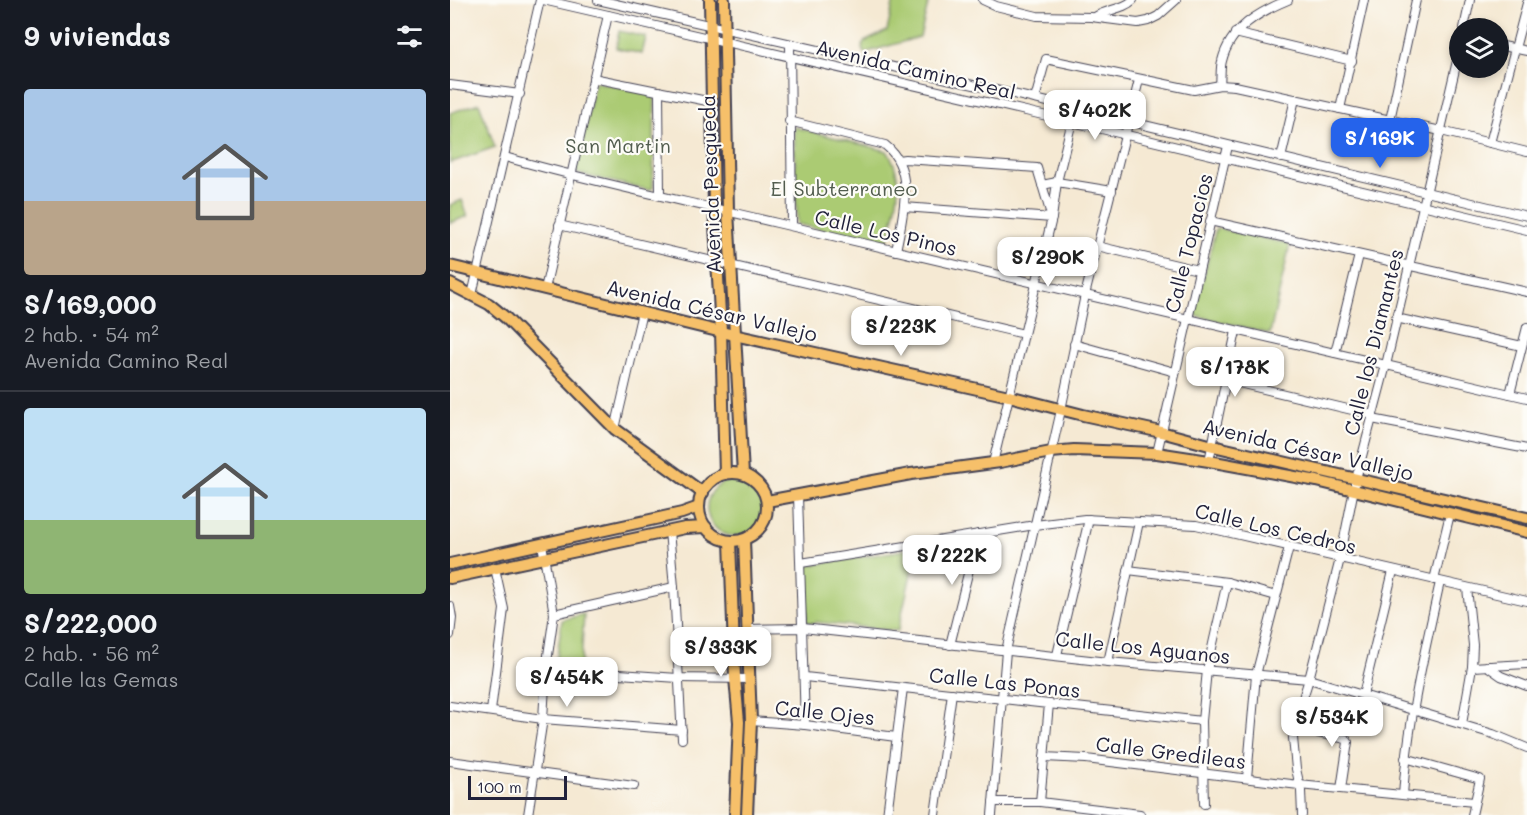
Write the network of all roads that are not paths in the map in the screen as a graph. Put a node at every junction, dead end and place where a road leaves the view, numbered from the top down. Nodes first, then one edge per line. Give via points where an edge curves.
1 (542, 0) edge
2 (597, 0) edge
3 (710, 0) edge
4 (724, 0) edge
5 (982, 0) edge
6 (1133, 0) edge
7 (1176, 0) edge
8 (1288, 0) edge
9 (1364, 0) edge
10 (1416, 0) edge
11 (1470, 0) edge
12 (1527, 3) edge
13 (608, 15) junction
14 (1095, 17) junction
15 (1466, 18) edge
16 (711, 25) junction
17 (725, 29) junction
18 (1235, 33) junction
19 (711, 39) junction
20 (725, 42) junction
21 (790, 44) junction
22 (1509, 47) edge
23 (1515, 48) junction
24 (1527, 51) edge
25 (789, 56) junction
26 (1352, 61) junction
27 (593, 78) junction
28 (1453, 78) edge
29 (1139, 80) junction
30 (450, 85) edge
31 (1220, 85) junction
32 (659, 91) junction
33 (520, 94) junction
34 (1035, 99) junction
35 (1295, 99) junction
36 (712, 102) junction
37 (1075, 109) junction
38 (1340, 109) junction
39 (1390, 120) junction
40 (712, 122) junction
41 (726, 122) junction
42 (789, 122) junction
43 (1072, 122) junction
44 (1130, 122) junction
45 (1441, 131) junction
46 (1124, 136) junction
47 (1490, 143) junction
48 (1228, 146) junction
49 (1527, 152) edge
50 (505, 158) junction
51 (1281, 158) junction
52 (1226, 159) junction
53 (898, 160) junction
54 (570, 176) junction
55 (1057, 182) junction
56 (1042, 185) junction
57 (1112, 191) junction
58 (1425, 193) junction
59 (660, 195) junction
60 (1422, 206) junction
61 (714, 207) junction
62 (904, 207) junction
63 (728, 211) junction
64 (1527, 216) edge
65 (1052, 218) junction
66 (1210, 221) junction
67 (559, 225) junction
68 (792, 226) junction
69 (1527, 230) edge
70 (1097, 246) junction
71 (896, 251) junction
72 (1359, 255) junction
73 (717, 264) junction
74 (450, 266) edge
75 (1408, 266) junction
76 (730, 267) junction
77 (1198, 270) junction
78 (478, 273) junction
79 (1036, 283) junction
80 (450, 284) edge
81 (545, 289) junction
82 (1527, 292) edge
83 (472, 295) junction
84 (1085, 295) junction
85 (642, 312) junction
86 (1396, 318) junction
87 (1187, 320) junction
88 (1527, 327) edge
89 (721, 331) junction
90 (1236, 331) junction
91 (734, 334) junction
92 (1024, 334) junction
93 (1074, 344) junction
94 (1522, 346) junction
95 (1335, 353) junction
96 (1386, 365) junction
97 (1175, 372) junction
98 (1226, 380) junction
99 (1510, 394) junction
100 (1009, 396) junction
101 (1527, 398) edge
102 (1061, 410) junction
103 (1372, 417) junction
104 (615, 429) junction
105 (1161, 432) junction
106 (1213, 446) junction
107 (1527, 449) edge
108 (1051, 452) junction
109 (1157, 453) junction
110 (1209, 461) junction
111 (993, 463) junction
112 (725, 474) junction
113 (743, 474) junction
114 (1355, 484) junction
115 (703, 493) junction
116 (798, 495) junction
117 (767, 501) junction
118 (1432, 503) junction
119 (699, 507) junction
120 (1484, 508) junction
121 (1450, 514) junction
122 (1526, 516) edge
123 (1089, 519) junction
124 (1481, 520) junction
125 (1139, 522) junction
126 (1035, 525) junction
127 (706, 527) junction
128 (669, 531) junction
129 (1525, 531) edge
130 (978, 534) junction
131 (744, 540) junction
132 (730, 541) junction
133 (542, 544) junction
134 (1289, 547) junction
135 (544, 558) junction
136 (1340, 559) junction
137 (801, 563) junction
138 (450, 564) edge
139 (495, 568) junction
140 (1128, 570) junction
141 (1394, 571) junction
142 (450, 578) edge
143 (1437, 581) junction
144 (1227, 582) junction
145 (674, 587) junction
146 (1467, 588) junction
147 (1276, 597) junction
148 (1527, 601) edge
149 (450, 606) edge
150 (554, 614) junction
151 (803, 628) junction
152 (747, 629) junction
153 (450, 635) edge
154 (950, 645) junction
155 (1006, 651) junction
156 (1057, 655) junction
157 (1108, 662) junction
158 (1527, 664) edge
159 (1487, 666) junction
160 (1472, 667) junction
161 (546, 669) junction
162 (1207, 670) junction
163 (1256, 675) junction
164 (805, 677) junction
165 (678, 678) junction
166 (735, 678) junction
167 (748, 679) junction
168 (1309, 679) junction
169 (1527, 686) edge
170 (903, 688) junction
171 (952, 693) junction
172 (1363, 695) junction
173 (1002, 699) junction
174 (1049, 704) junction
175 (450, 706) edge
176 (1412, 709) junction
177 (491, 711) junction
178 (543, 719) junction
179 (751, 721) junction
180 (1202, 721) junction
181 (1462, 724) junction
182 (805, 725) junction
183 (1295, 728) junction
184 (896, 737) junction
185 (1527, 748) edge
186 (1044, 757) junction
187 (1405, 758) junction
188 (450, 761) edge
189 (535, 772) junction
190 (1203, 773) junction
191 (1247, 778) junction
192 (1299, 785) junction
193 (634, 786) dead end
194 (736, 788) junction
195 (749, 789) junction
196 (1341, 789) junction
197 (1403, 795) junction
198 (993, 802) junction
199 (1040, 802) junction
200 (1474, 802) junction
201 (1204, 804) dead end
202 (1140, 814) edge
203 (528, 815) edge
204 (735, 815) edge
205 (747, 815) edge
206 (886, 815) edge
207 (935, 815) edge
208 (992, 815) edge
209 (1302, 815) edge
210 (1472, 815) edge

1 - 13 street, Avenida Camino Real
1 - 33 street
2 - 16 street, Avenida Camino Real
3 - 16 main road, Avenida Pesqueda
4 - 17 main road, Avenida Pesqueda
5 - 14 street via 1037,16
6 - 14 street
7 - 14 street via 1148,21
8 - 18 street via 1261,12
9 - 26 street
10 - 39 street
11 - 15 street
12 - 23 street
13 - 19 street, Avenida Camino Real
13 - 27 street
16 - 17 street, Avenida Camino Real
16 - 19 main road, Avenida Pesqueda
17 - 20 main road, Avenida Pesqueda
17 - 21 street, Avenida Camino Real
18 - 26 street
18 - 31 street via 1222,61
19 - 20 street, Avenida Camino Real
19 - 36 main road, Avenida Pesqueda
20 - 25 street, Avenida Camino Real
20 - 41 main road, Avenida Pesqueda
21 - 25 street
21 - 34 street, Avenida Camino Real
22 - 23 street
23 - 24 street
23 - 47 street
25 - 42 street
25 - 43 street, Avenida Camino Real
26 - 38 street
27 - 32 street
27 - 54 street
28 - 45 street
29 - 31 street via 1194,90
29 - 34 street via 1046,59
29 - 44 street
30 - 33 street
31 - 35 street
32 - 36 street
32 - 59 street
33 - 50 street
34 - 37 street, Avenida Camino Real
35 - 38 street
35 - 51 street
36 - 40 main road, Avenida Pesqueda
37 - 43 street
37 - 44 street, Avenida Camino Real
38 - 39 street
39 - 45 street
40 - 41 main road
40 - 61 main road, Avenida Pesqueda
41 - 63 main road, Avenida Pesqueda
42 - 53 street via 885,146
42 - 68 street
43 - 46 street, Avenida Camino Real
43 - 55 street
44 - 46 street
44 - 48 street, Avenida Camino Real
45 - 47 street
45 - 58 street
46 - 52 street, Avenida Camino Real
46 - 57 street
47 - 49 street
48 - 51 street, Avenida Camino Real
48 - 52 street, Calle Topacios
50 - 54 street, Calle Los Pinos
50 - 78 street
51 - 58 street, Avenida Camino Real
52 - 60 street, Avenida Camino Real
52 - 66 street, Calle Topacios
53 - 56 street via 1037,168
53 - 62 street
54 - 59 street, Calle Los Pinos
54 - 67 street
55 - 56 street
55 - 57 street
55 - 65 street
56 - 65 street
57 - 70 street
58 - 60 street, Calle los Diamantes
58 - 64 street, Avenida Camino Real
59 - 61 street, Calle Los Pinos
60 - 69 street, Avenida Camino Real
60 - 75 street, Calle los Diamantes
61 - 63 street, Calle Los Pinos
61 - 73 main road, Avenida Pesqueda
62 - 65 street
62 - 71 street
63 - 68 street, Calle Los Pinos
63 - 76 main road, Avenida Pesqueda
65 - 79 street
66 - 72 street
66 - 77 street, Calle Topacios
67 - 73 street
67 - 81 street
68 - 71 street, Calle Los Pinos
70 - 77 street
70 - 84 street
71 - 79 street, Calle Los Pinos
72 - 75 street
72 - 95 street
73 - 76 street
73 - 89 main road, Avenida Pesqueda
74 - 78 main road, Avenida César Vallejo
75 - 82 street
75 - 86 street, Calle los Diamantes
76 - 91 main road, Avenida Pesqueda
76 - 92 street
77 - 87 street, Calle Topacios
78 - 81 main road, Avenida César Vallejo
78 - 83 street
79 - 84 street, Calle Los Pinos
79 - 92 street
80 - 83 main road
81 - 85 main road, Avenida César Vallejo
83 - 104 main road via 506,318
84 - 87 street
84 - 93 street
85 - 89 main road, Avenida César Vallejo
85 - 104 street
86 - 94 street
86 - 96 street, Calle los Diamantes
87 - 90 street
87 - 97 street, Calle Topacios
88 - 94 street
89 - 91 main road, Avenida César Vallejo
89 - 112 main road, Avenida Pesqueda
90 - 95 street
90 - 98 street
91 - 100 main road, Avenida César Vallejo
91 - 113 main road, Avenida Pesqueda
92 - 100 street
93 - 97 street
93 - 102 street
94 - 99 street
95 - 96 street
96 - 99 street
96 - 103 street, Calle los Diamantes
97 - 105 street, Calle Topacios
98 - 103 street
98 - 106 street
99 - 101 street
100 - 102 main road, Avenida César Vallejo
100 - 111 street
102 - 105 main road, Avenida César Vallejo
102 - 108 street
103 - 107 street
103 - 114 street, Calle los Diamantes
104 - 115 main road
105 - 106 main road, Avenida César Vallejo
105 - 109 street, Calle Topacios
106 - 110 street
106 - 114 main road, Avenida César Vallejo
108 - 109 main road, Avenida César Vallejo
108 - 111 main road, Avenida César Vallejo
108 - 126 street
109 - 110 main road, Avenida César Vallejo
110 - 114 main road, Avenida César Vallejo
111 - 116 main road, Avenida César Vallejo
112 - 113 main road
112 - 115 main road via 708,484
113 - 117 main road via 761,487
114 - 118 main road, Avenida César Vallejo
114 - 136 street, Calle los Diamantes
115 - 119 main road
116 - 117 main road, Avenida César Vallejo
116 - 137 street
117 - 131 main road via 765,521
118 - 120 main road, Avenida César Vallejo
118 - 121 main road, Avenida César Vallejo
119 - 127 main road
119 - 133 main road
120 - 122 main road, Avenida César Vallejo
120 - 124 main road
121 - 124 main road, Avenida César Vallejo
121 - 143 street
122 - 129 street
123 - 125 street, Calle Los Cedros
123 - 126 street, Calle Los Cedros
123 - 156 street
124 - 129 main road, Avenida César Vallejo
125 - 134 street, Calle Los Cedros via 1196,525
125 - 140 street
126 - 130 street, Calle Los Cedros
126 - 155 street
127 - 128 main road
127 - 132 main road via 717,537
128 - 135 main road
128 - 145 street
130 - 137 street, Calle Los Cedros
130 - 154 street
131 - 132 main road
131 - 152 main road
132 - 166 main road
133 - 135 street
133 - 138 main road
134 - 136 street, Calle Los Cedros
134 - 147 street
135 - 139 main road
135 - 150 street
136 - 141 street, Calle Los Cedros
136 - 168 street, Calle los Diamantes
137 - 151 street
139 - 142 main road
139 - 177 street via 504,609
140 - 144 street
140 - 157 street
141 - 143 street, Calle Los Cedros
141 - 172 street
143 - 146 street, Calle Los Cedros
143 - 176 street
144 - 147 street
144 - 162 street
145 - 150 street
145 - 165 street
146 - 148 street, Calle Los Cedros
146 - 160 street
147 - 163 street
149 - 153 street
150 - 161 street
151 - 152 street, Calle Los Aguanos
151 - 154 street, Calle Los Aguanos
151 - 164 street
152 - 167 main road
154 - 155 street, Calle Los Aguanos
155 - 156 street, Calle Los Aguanos
155 - 173 street
156 - 157 street, Calle Los Aguanos
157 - 162 street, Calle Los Aguanos
158 - 159 street
159 - 160 street
159 - 169 street
160 - 181 street
161 - 165 street
161 - 178 street
162 - 163 street, Calle Los Aguanos
162 - 180 street
163 - 168 street, Calle Los Aguanos
163 - 191 street
164 - 170 street, Calle Las Ponas
164 - 182 street
165 - 166 street
165 - 178 street via 682,735
166 - 167 street
166 - 194 main road via 739,722
167 - 179 main road
168 - 172 street, Calle Los Aguanos
168 - 183 street, Calle los Diamantes
170 - 171 street, Calle Las Ponas
170 - 184 street
171 - 173 street, Calle Las Ponas
171 - 207 street
172 - 176 street, Calle Los Aguanos
173 - 174 street, Calle Las Ponas
173 - 198 street
174 - 180 street, Calle Las Ponas
174 - 186 street
175 - 177 street
176 - 181 street, Calle Los Aguanos
176 - 187 street
177 - 178 street
178 - 189 street
179 - 182 street, Calle Ojes
179 - 195 main road
180 - 190 street
181 - 185 street, Calle Los Aguanos
182 - 184 street, Calle Ojes
183 - 192 street, Calle los Diamantes
183 - 196 street via 1346,739
184 - 206 street
186 - 190 street, Calle Gredileas
186 - 199 street
187 - 197 street
187 - 200 street via 1480,779
188 - 189 street
189 - 193 street
189 - 203 street
190 - 191 street, Calle Gredileas
190 - 201 street
191 - 192 street, Calle Gredileas
192 - 196 street, Calle Gredileas
192 - 209 street, Calle los Diamantes
194 - 195 street
194 - 204 main road
195 - 205 main road
196 - 197 street, Calle Gredileas
197 - 200 street, Calle Gredileas
198 - 199 street
198 - 208 street
199 - 202 street
200 - 210 street

